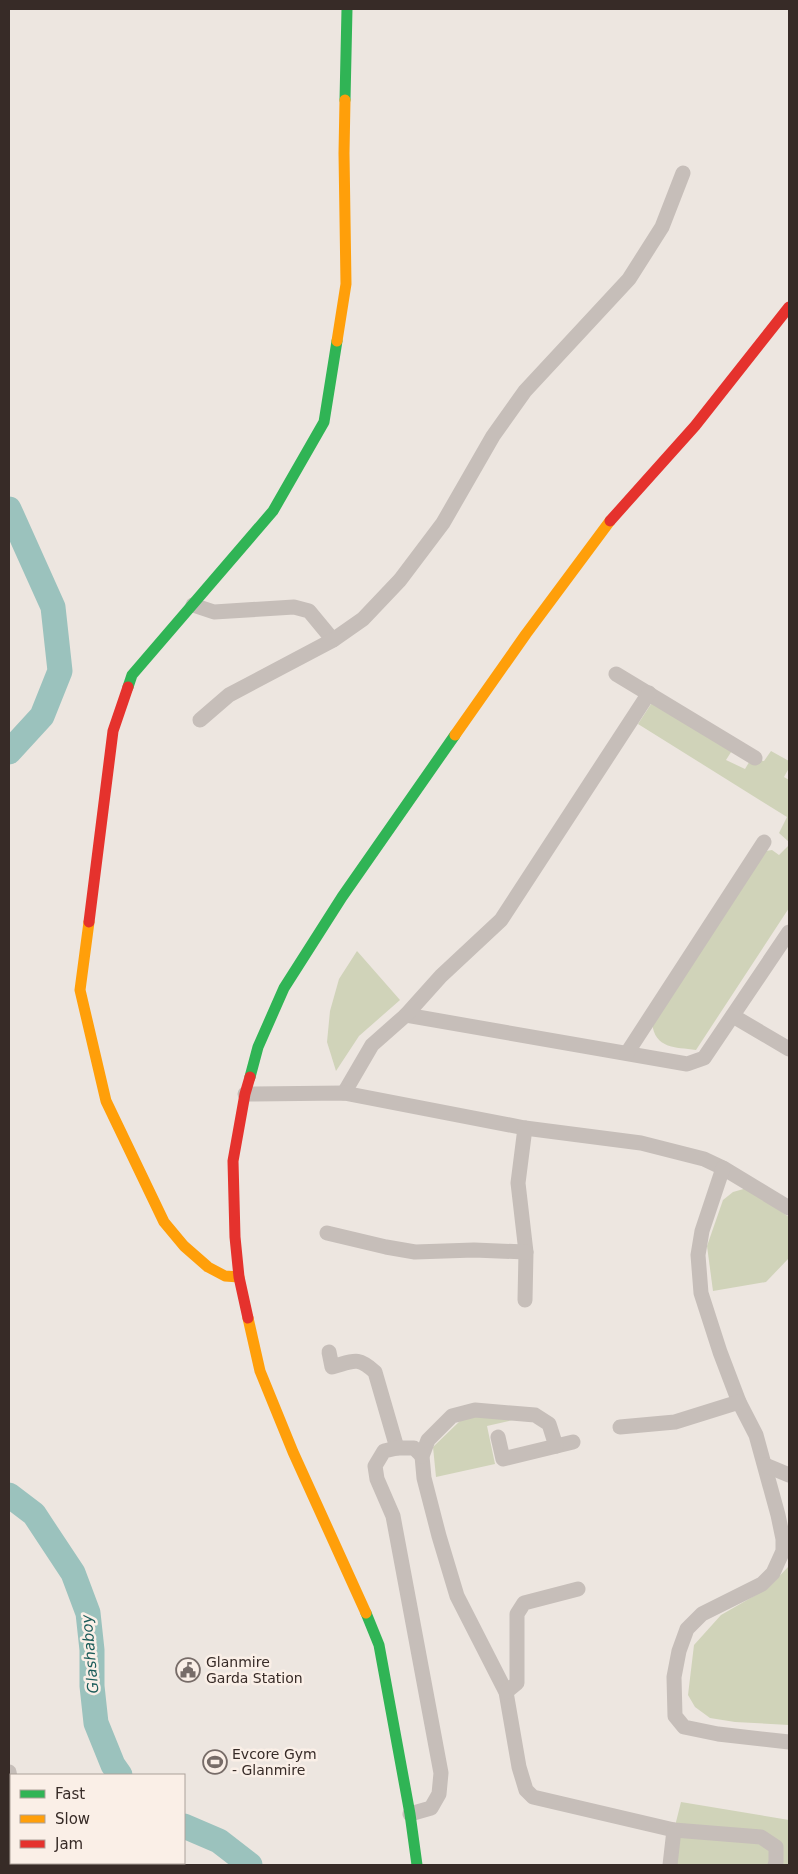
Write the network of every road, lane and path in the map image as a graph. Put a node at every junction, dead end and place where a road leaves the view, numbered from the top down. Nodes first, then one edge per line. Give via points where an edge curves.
1 (347, 9) edge
2 (683, 173) dead end
3 (789, 307) edge
4 (193, 605) junction
5 (333, 640) junction
6 (616, 674) dead end
7 (649, 694) junction
8 (200, 720) dead end
9 (755, 758) dead end
10 (764, 842) dead end
11 (789, 932) edge
12 (406, 1014) junction
13 (732, 1016) junction
14 (789, 1048) edge
15 (627, 1053) junction
16 (344, 1093) junction
17 (245, 1094) junction
18 (525, 1128) junction
19 (722, 1168) junction
20 (789, 1208) edge
21 (327, 1233) dead end
22 (526, 1252) junction
23 (239, 1277) junction
24 (525, 1300) dead end
25 (329, 1352) dead end
26 (739, 1402) junction
27 (620, 1427) dead end
28 (498, 1437) dead end
29 (573, 1442) dead end
30 (556, 1446) junction
31 (397, 1448) junction
32 (422, 1456) junction
33 (765, 1465) junction
34 (789, 1475) edge
35 (578, 1589) dead end
36 (506, 1692) junction
37 (789, 1742) edge
38 (410, 1814) junction
39 (674, 1830) junction
40 (776, 1864) edge
41 (417, 1865) edge
42 (670, 1865) edge

1 - 4 main road via 346,284 324,422 273,511
2 - 5 street via 662,227 629,279 525,391 493,436 442,523 400,580 363,619
3 - 17 main road via 695,426 608,524 526,634 342,897 284,988 258,1047
4 - 5 street via 214,612 294,607 309,611
4 - 23 main road via 132,675 113,730 80,990 106,1101 164,1222 208,1267 225,1276
5 - 8 street via 229,695
6 - 7 street
7 - 9 street
7 - 12 street via 501,920
10 - 15 street
11 - 13 street
12 - 15 street
12 - 16 street via 372,1045
13 - 14 street
13 - 15 street via 704,1058 687,1064
16 - 17 street
16 - 18 street
17 - 23 main road via 233,1161
18 - 19 street via 641,1144 704,1159
18 - 22 street via 518,1183
19 - 20 street
19 - 26 street via 702,1231 699,1274 701,1293
21 - 22 street via 415,1252
22 - 24 street
23 - 38 main road via 260,1370 379,1645
25 - 31 street via 332,1366 356,1360 375,1372
26 - 27 street via 675,1422
26 - 33 street via 756,1434
28 - 30 street via 503,1459
29 - 30 street
30 - 32 street via 549,1424 535,1415 475,1410 452,1416 428,1440
31 - 32 street via 414,1448
31 - 38 street via 384,1451 375,1466 393,1516 441,1773 439,1794 430,1808
32 - 36 street via 424,1478 458,1596
33 - 34 street
33 - 37 street via 783,1551 773,1573 762,1584 702,1614 687,1630 674,1677 675,1716 684,1727
35 - 36 street via 524,1603 517,1614 517,1683
36 - 39 street via 519,1767 526,1790 533,1797
38 - 41 main road
39 - 40 street via 761,1837 776,1847
39 - 42 street

